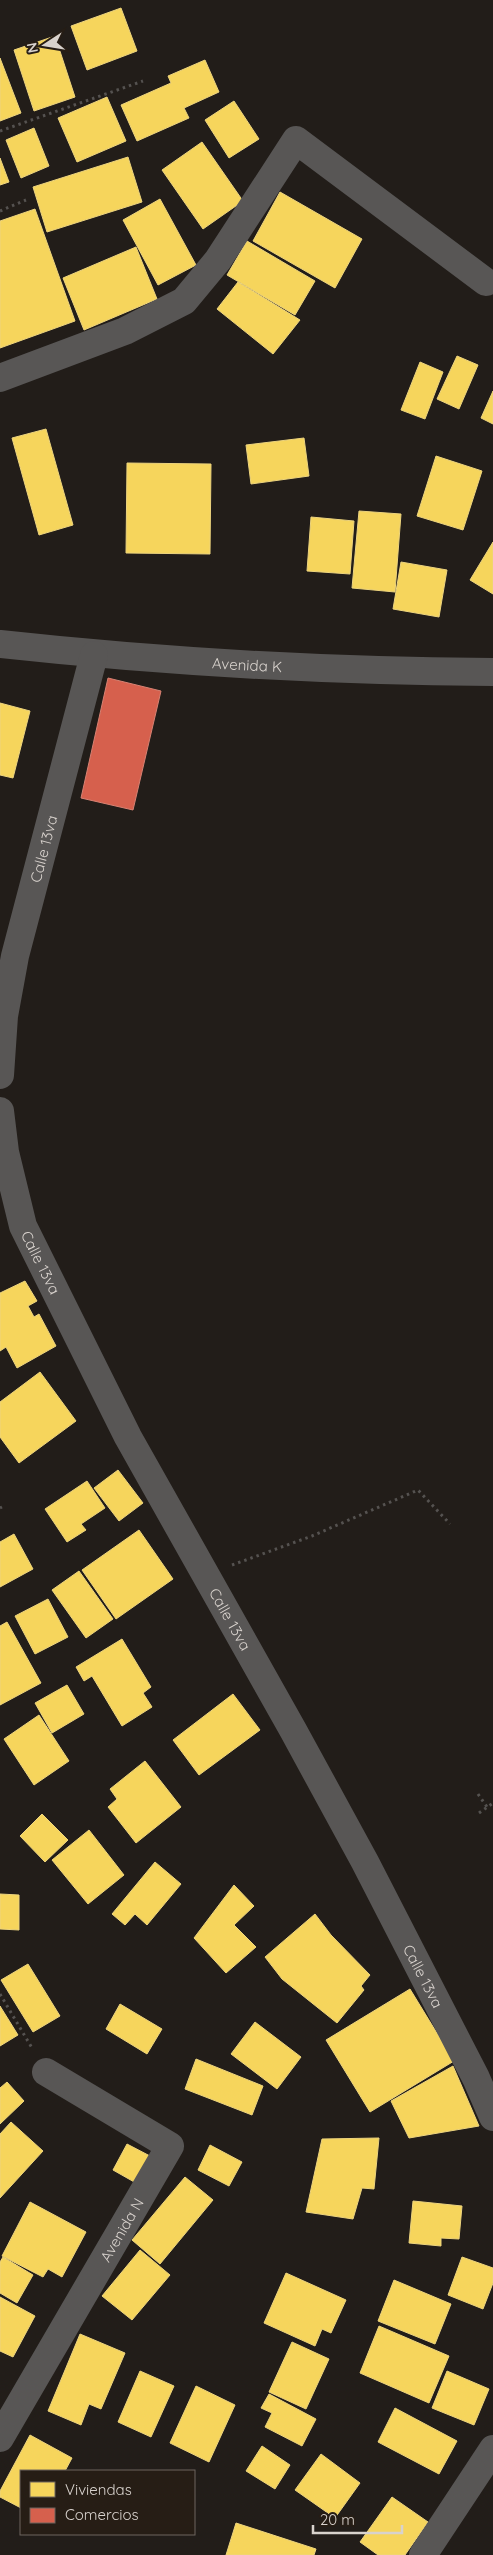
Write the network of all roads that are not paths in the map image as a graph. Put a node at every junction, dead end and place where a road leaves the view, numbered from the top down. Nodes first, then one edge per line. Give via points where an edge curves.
1 (486, 282) dead end
2 (0, 378) edge
3 (0, 644) edge
4 (94, 655) junction
5 (493, 672) edge
6 (0, 1075) edge
7 (0, 1111) edge
8 (46, 2072) road end
9 (484, 2074) edge
10 (493, 2117) edge
11 (0, 2438) edge
12 (493, 2449) edge
13 (423, 2555) edge

1 - 2 street via 296,140 218,260 184,301 125,331
3 - 4 street, Avenida K
4 - 5 street, Avenida K via 381,671
4 - 6 street, Calle 13va via 15,956 4,1016
7 - 9 street, Calle 13va via 5,1152 23,1226 128,1437
8 - 11 street, Avenida N via 170,2146
9 - 10 street, Calle 13va
12 - 13 street

